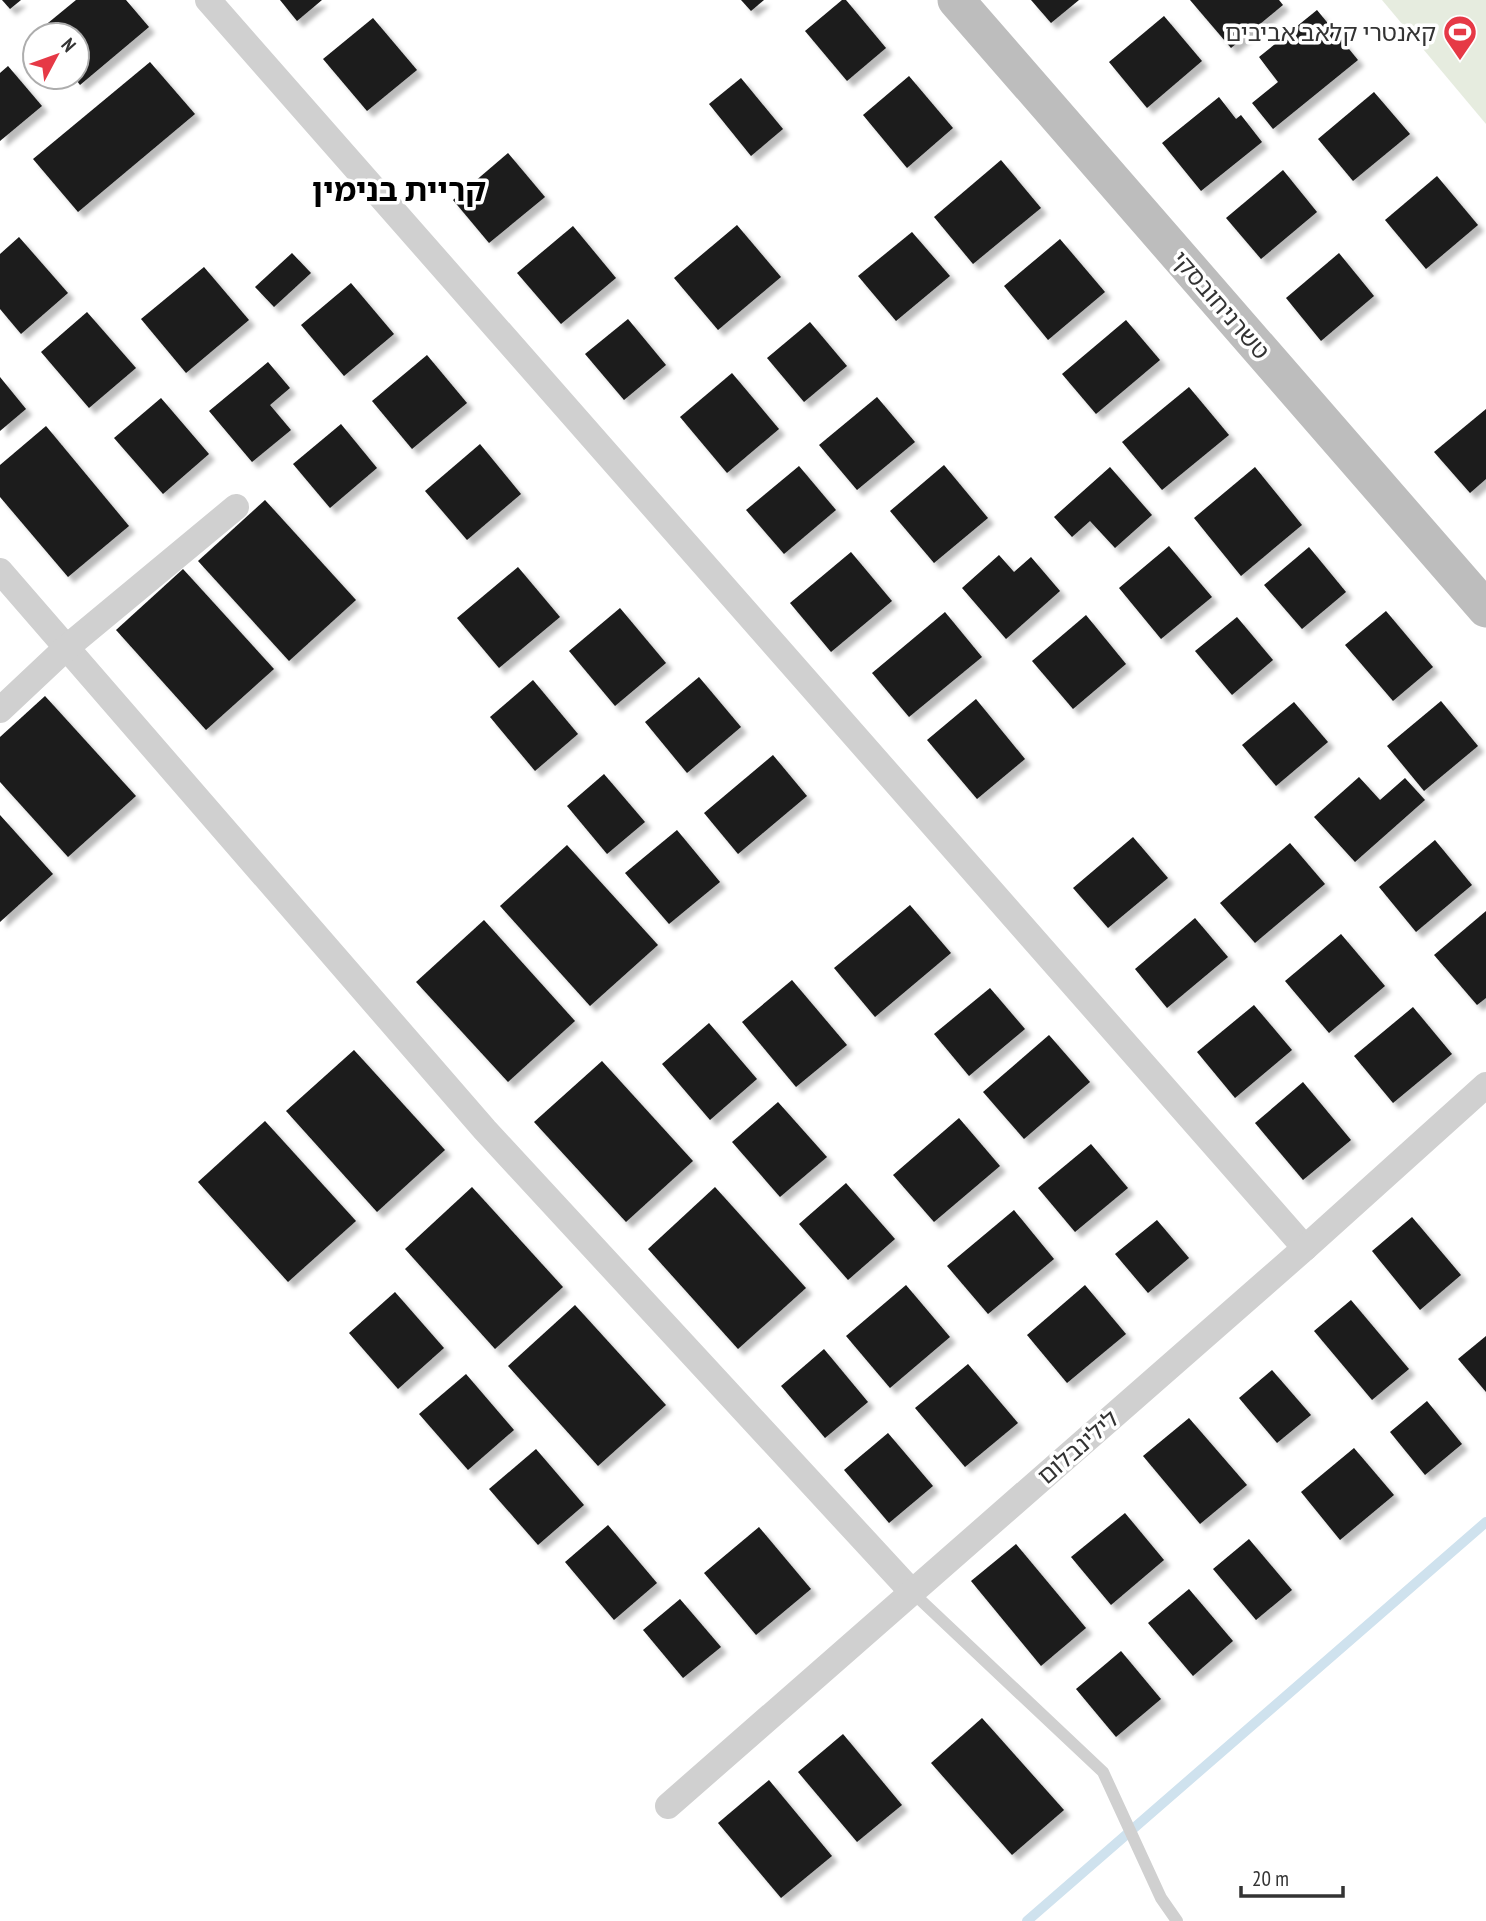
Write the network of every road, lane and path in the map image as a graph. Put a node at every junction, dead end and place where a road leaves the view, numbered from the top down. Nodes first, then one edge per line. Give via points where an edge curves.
1 (208, 0) edge
2 (957, 0) edge
3 (236, 507) dead end
4 (0, 571) edge
5 (1486, 609) edge
6 (66, 648) junction
7 (0, 710) edge
8 (1486, 1085) edge
9 (1305, 1248) junction
10 (912, 1592) junction
11 (668, 1806) dead end
12 (1177, 1921) edge

1 - 9 street
2 - 5 street, טשרניחובסקי
3 - 6 street
4 - 6 street
6 - 7 street
6 - 10 street via 485,1130
8 - 9 street, לילינבלום
9 - 10 street, לילינבלום
10 - 11 street, לילינבלום
10 - 12 lane via 1103,1772 1161,1898

